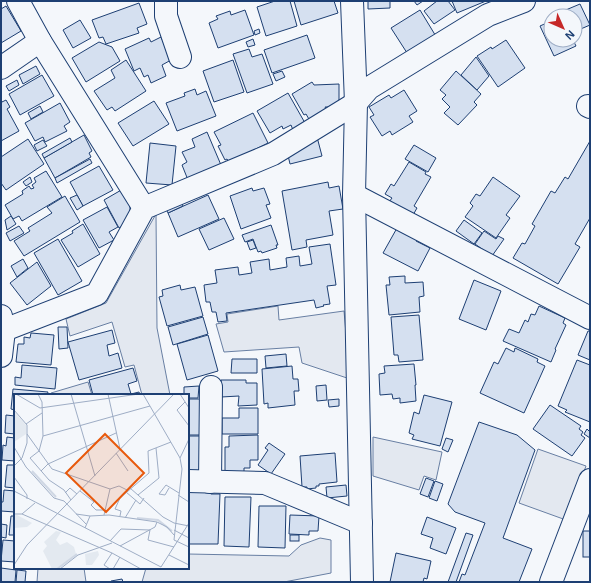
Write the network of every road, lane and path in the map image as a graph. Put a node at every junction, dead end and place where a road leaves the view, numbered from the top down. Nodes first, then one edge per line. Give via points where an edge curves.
1 (166, 1) edge
2 (352, 1) edge
3 (524, 1) edge
4 (27, 5) edge
5 (40, 41) junction
6 (180, 57) dead end
7 (1, 68) edge
8 (356, 103) junction
9 (354, 195) junction
10 (144, 208) junction
11 (590, 318) edge
12 (3, 323) edge
13 (1, 356) edge
14 (211, 387) dead end
15 (590, 480) edge
16 (189, 481) edge
17 (210, 482) junction
18 (361, 523) junction
19 (362, 582) edge
20 (551, 582) edge

1 - 6 street via 166,16
2 - 8 street
3 - 8 street via 488,14 369,88
4 - 5 street
5 - 7 street
5 - 10 street
8 - 9 street
8 - 10 street via 273,154
9 - 11 street
9 - 18 street
10 - 12 street via 97,294
12 - 13 street
14 - 17 street
15 - 20 street
16 - 17 street
17 - 18 street via 266,483
18 - 19 street

